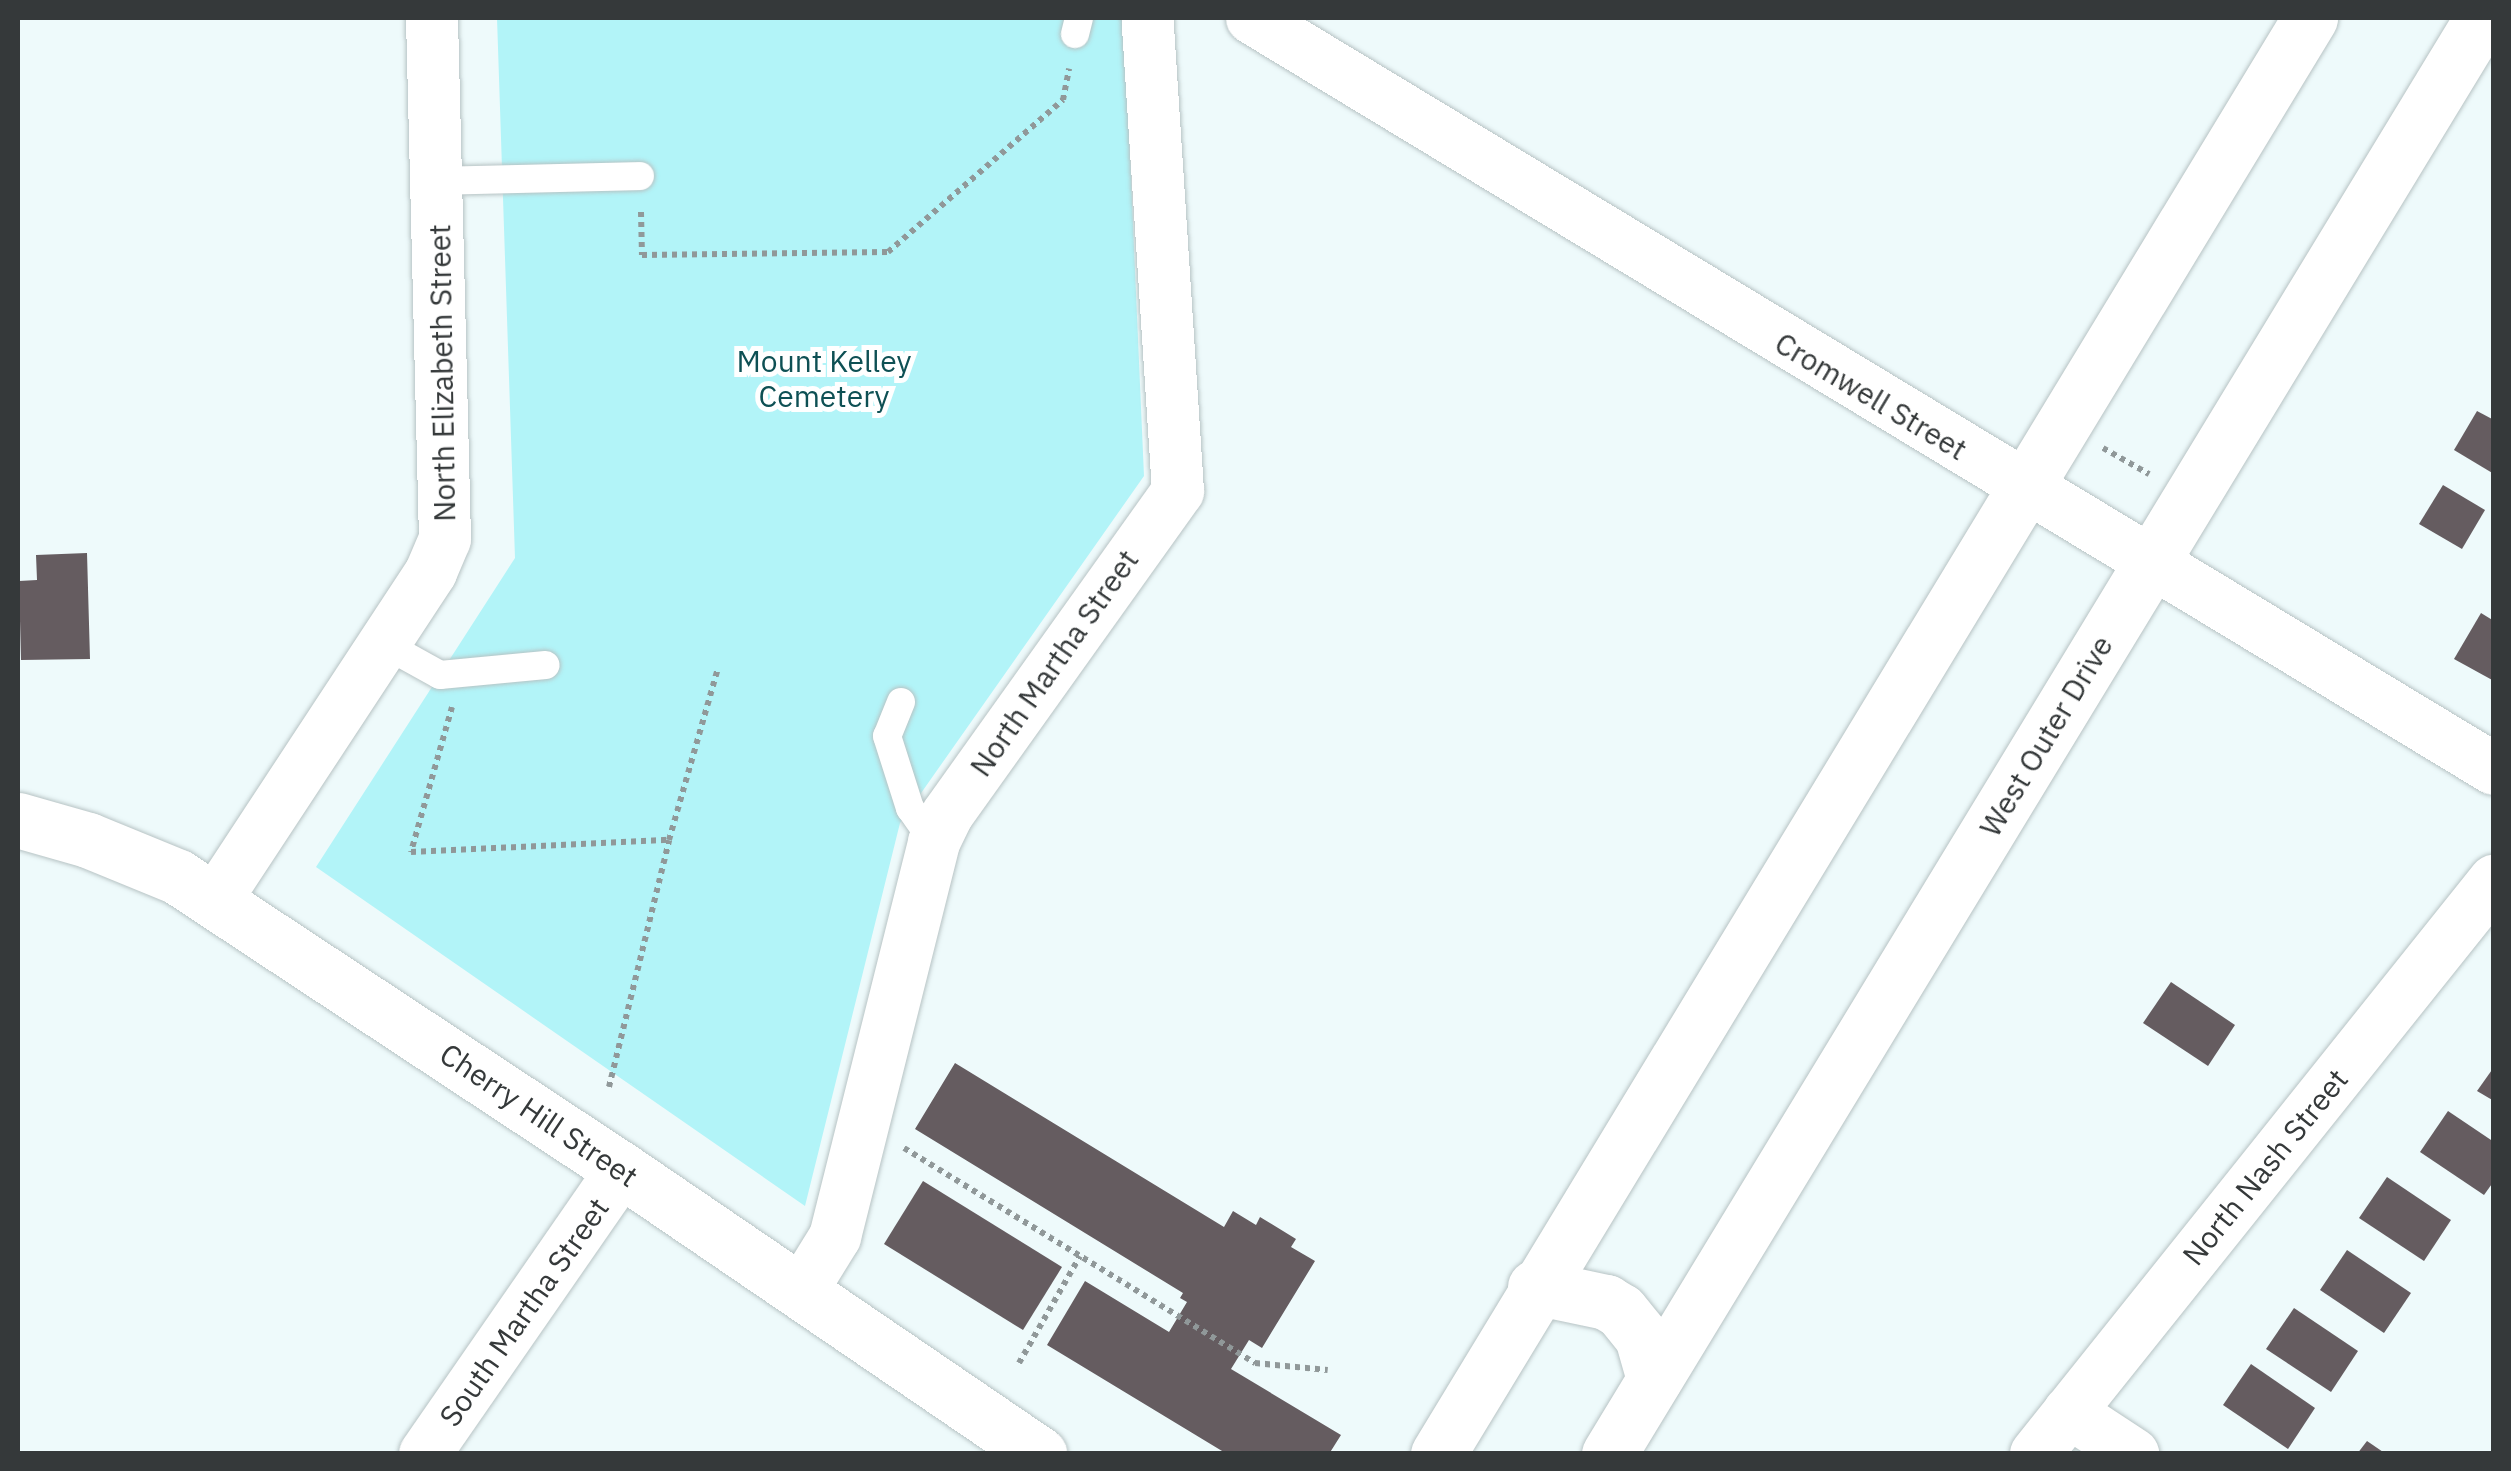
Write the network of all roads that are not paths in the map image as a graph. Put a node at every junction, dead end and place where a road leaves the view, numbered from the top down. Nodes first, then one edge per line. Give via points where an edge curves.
1 (432, 18) edge
2 (1148, 18) edge
3 (1252, 18) edge
4 (2310, 18) edge
5 (2482, 18) edge
6 (640, 176) road end
7 (437, 181) junction
8 (2024, 488) junction
9 (2152, 562) junction
10 (384, 644) junction
11 (546, 666) dead end
12 (901, 702) dead end
13 (2494, 770) edge
14 (18, 820) edge
15 (934, 842) junction
16 (2494, 881) edge
17 (215, 901) junction
18 (622, 1170) junction
19 (1535, 1287) junction
20 (801, 1292) junction
21 (1654, 1378) junction
22 (2069, 1412) junction
23 (425, 1454) edge
24 (1039, 1454) edge
25 (1438, 1454) edge
26 (1609, 1454) edge
27 (2036, 1454) edge
28 (2133, 1454) edge

1 - 7 street, North Elizabeth Street
2 - 15 street, North Martha Street via 1178,491
3 - 8 street, Cromwell Street
4 - 8 main road
5 - 9 main road, West Outer Drive
6 - 7 lane
7 - 10 street, North Elizabeth Street via 445,539 432,572
8 - 9 street, Cromwell Street
8 - 19 main road
9 - 13 street, Cromwell Street
9 - 21 main road, West Outer Drive
10 - 11 lane via 440,674
10 - 17 street, North Elizabeth Street
12 - 15 lane via 888,736 910,808
14 - 17 main road, Cherry Hill Street via 178,876
15 - 20 street, North Martha Street via 835,1237
16 - 22 street, North Nash Street
17 - 18 main road, Cherry Hill Street
18 - 20 main road, Cherry Hill Street
18 - 23 street, South Martha Street
19 - 21 main road via 1606,1302 1622,1312 1642,1337
19 - 25 main road
20 - 24 main road, Cherry Hill Street
21 - 26 main road, West Outer Drive
22 - 27 street, North Nash Street
22 - 28 street

